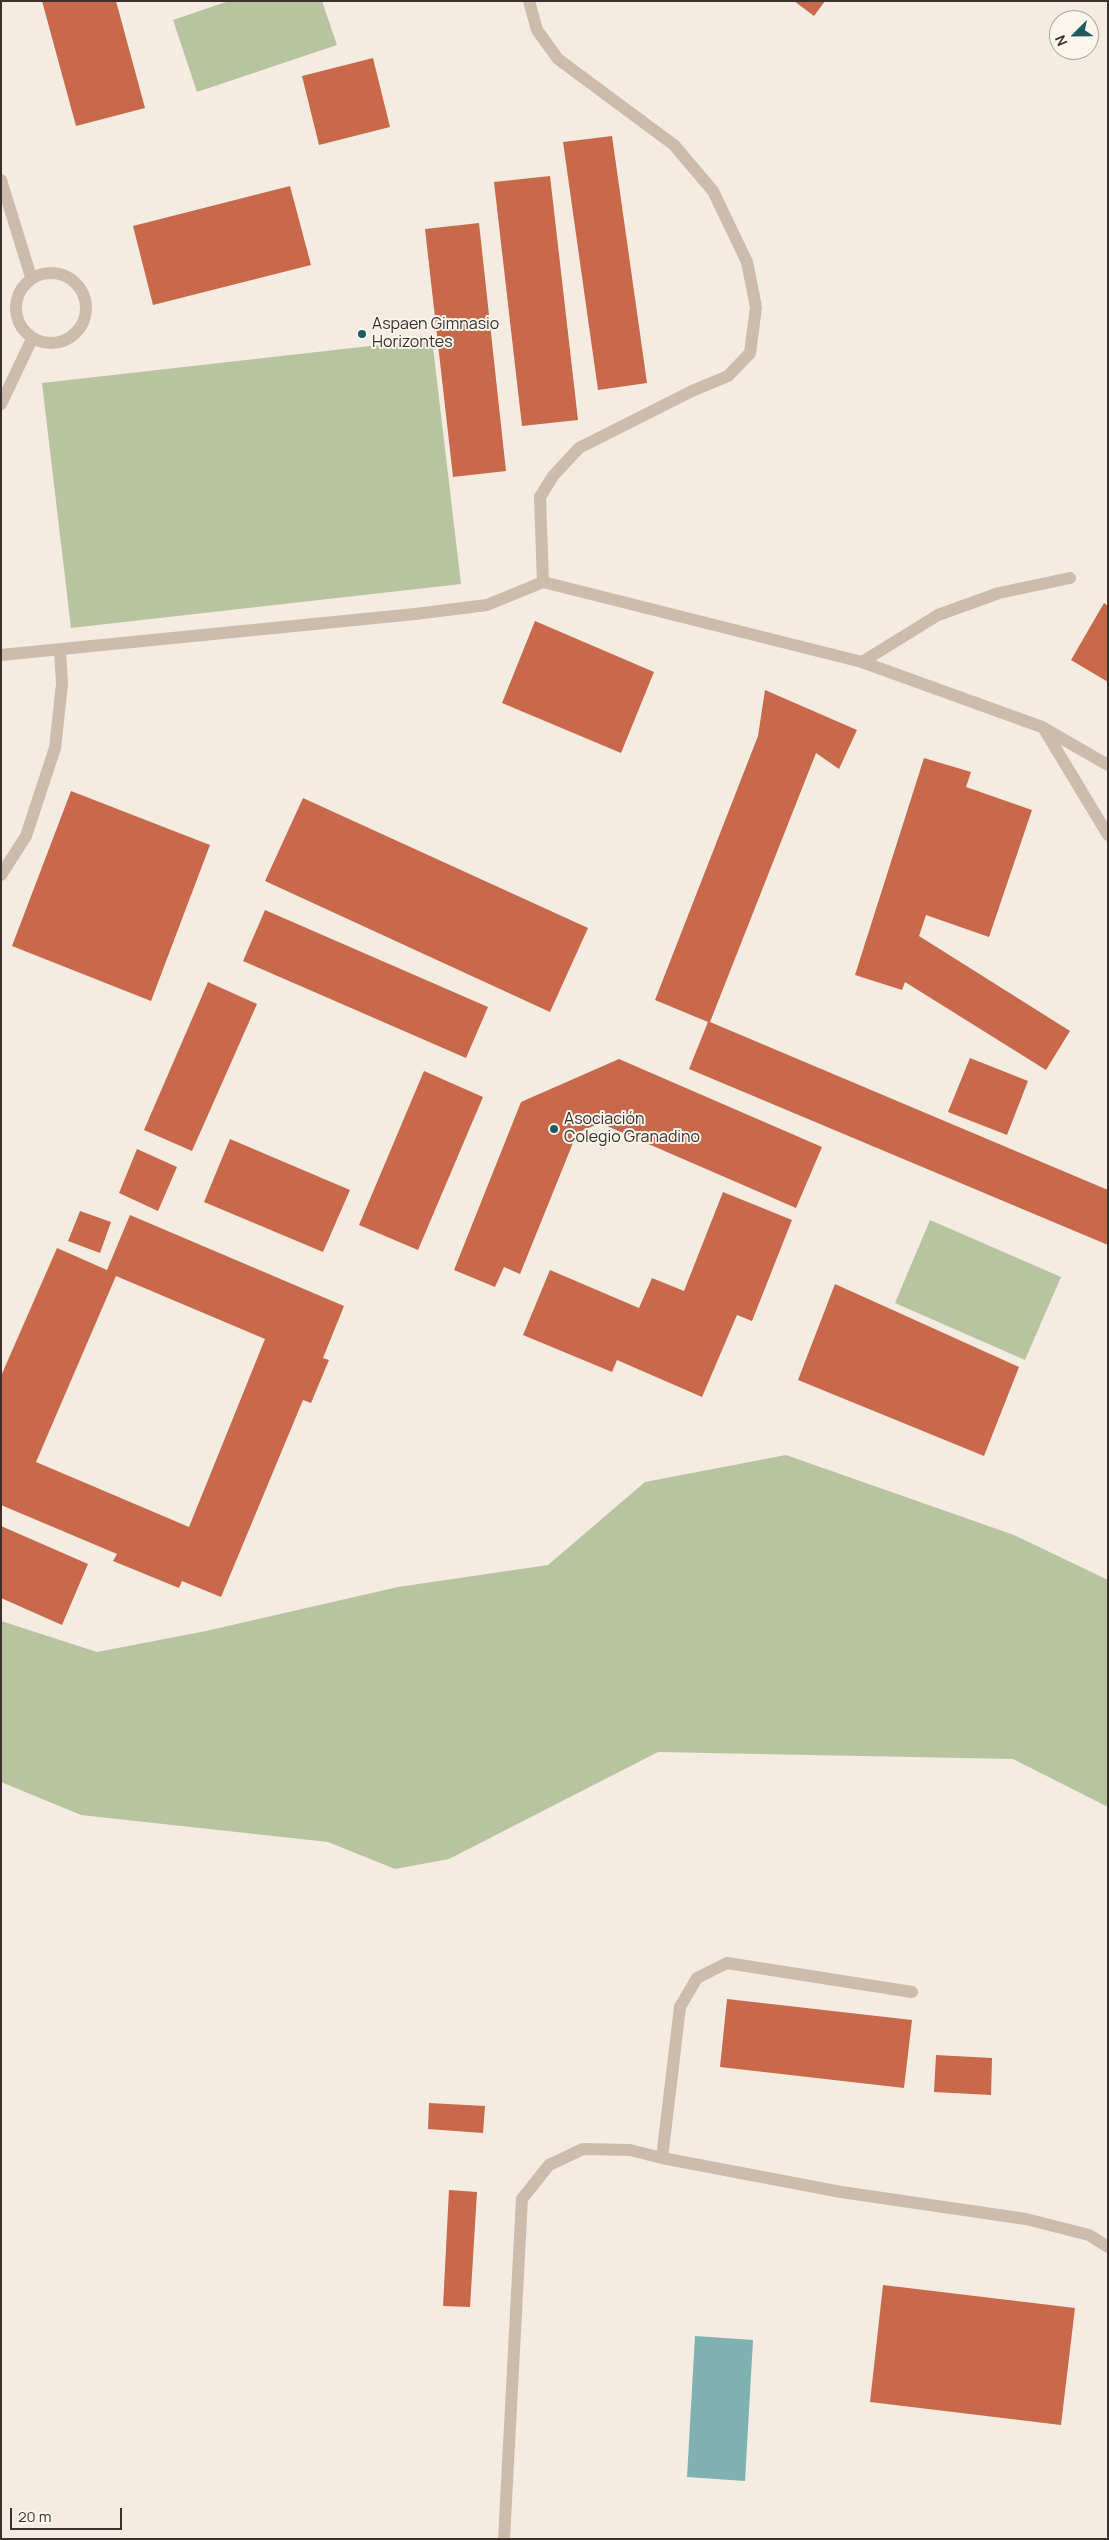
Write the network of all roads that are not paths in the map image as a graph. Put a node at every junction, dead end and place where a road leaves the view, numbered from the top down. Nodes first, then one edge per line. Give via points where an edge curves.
1 (529, 1) edge
2 (1, 180) edge
3 (31, 277) junction
4 (32, 339) junction
5 (1, 404) edge
6 (1070, 578) dead end
7 (544, 582) junction
8 (60, 651) junction
9 (1, 656) edge
10 (862, 662) junction
11 (1042, 727) junction
12 (1108, 765) edge
13 (1096, 816) junction
14 (1108, 823) edge
15 (1108, 835) edge
16 (1, 875) edge
17 (912, 1992) dead end
18 (662, 2158) junction
19 (1108, 2248) edge
20 (504, 2539) edge

1 - 7 street via 537,30 558,59 674,145 714,191 747,262 756,307 750,352 728,376 579,448 553,476 540,497
2 - 3 street
3 - 4 street via 19,290 15,315
3 - 4 street via 47,272 64,274 78,284 86,299 86,316 79,331 65,341 48,344
4 - 5 street
6 - 10 street via 999,593 938,615
7 - 8 street via 486,605
7 - 10 street
8 - 9 street
8 - 16 street via 62,684 55,748 26,836
10 - 11 street
11 - 12 street
11 - 13 street
13 - 14 street
13 - 15 street
17 - 18 street via 727,1963 697,1978 680,2007
18 - 19 street via 841,2192 1026,2219 1089,2235
18 - 20 street via 630,2150 583,2149 549,2165 522,2200

